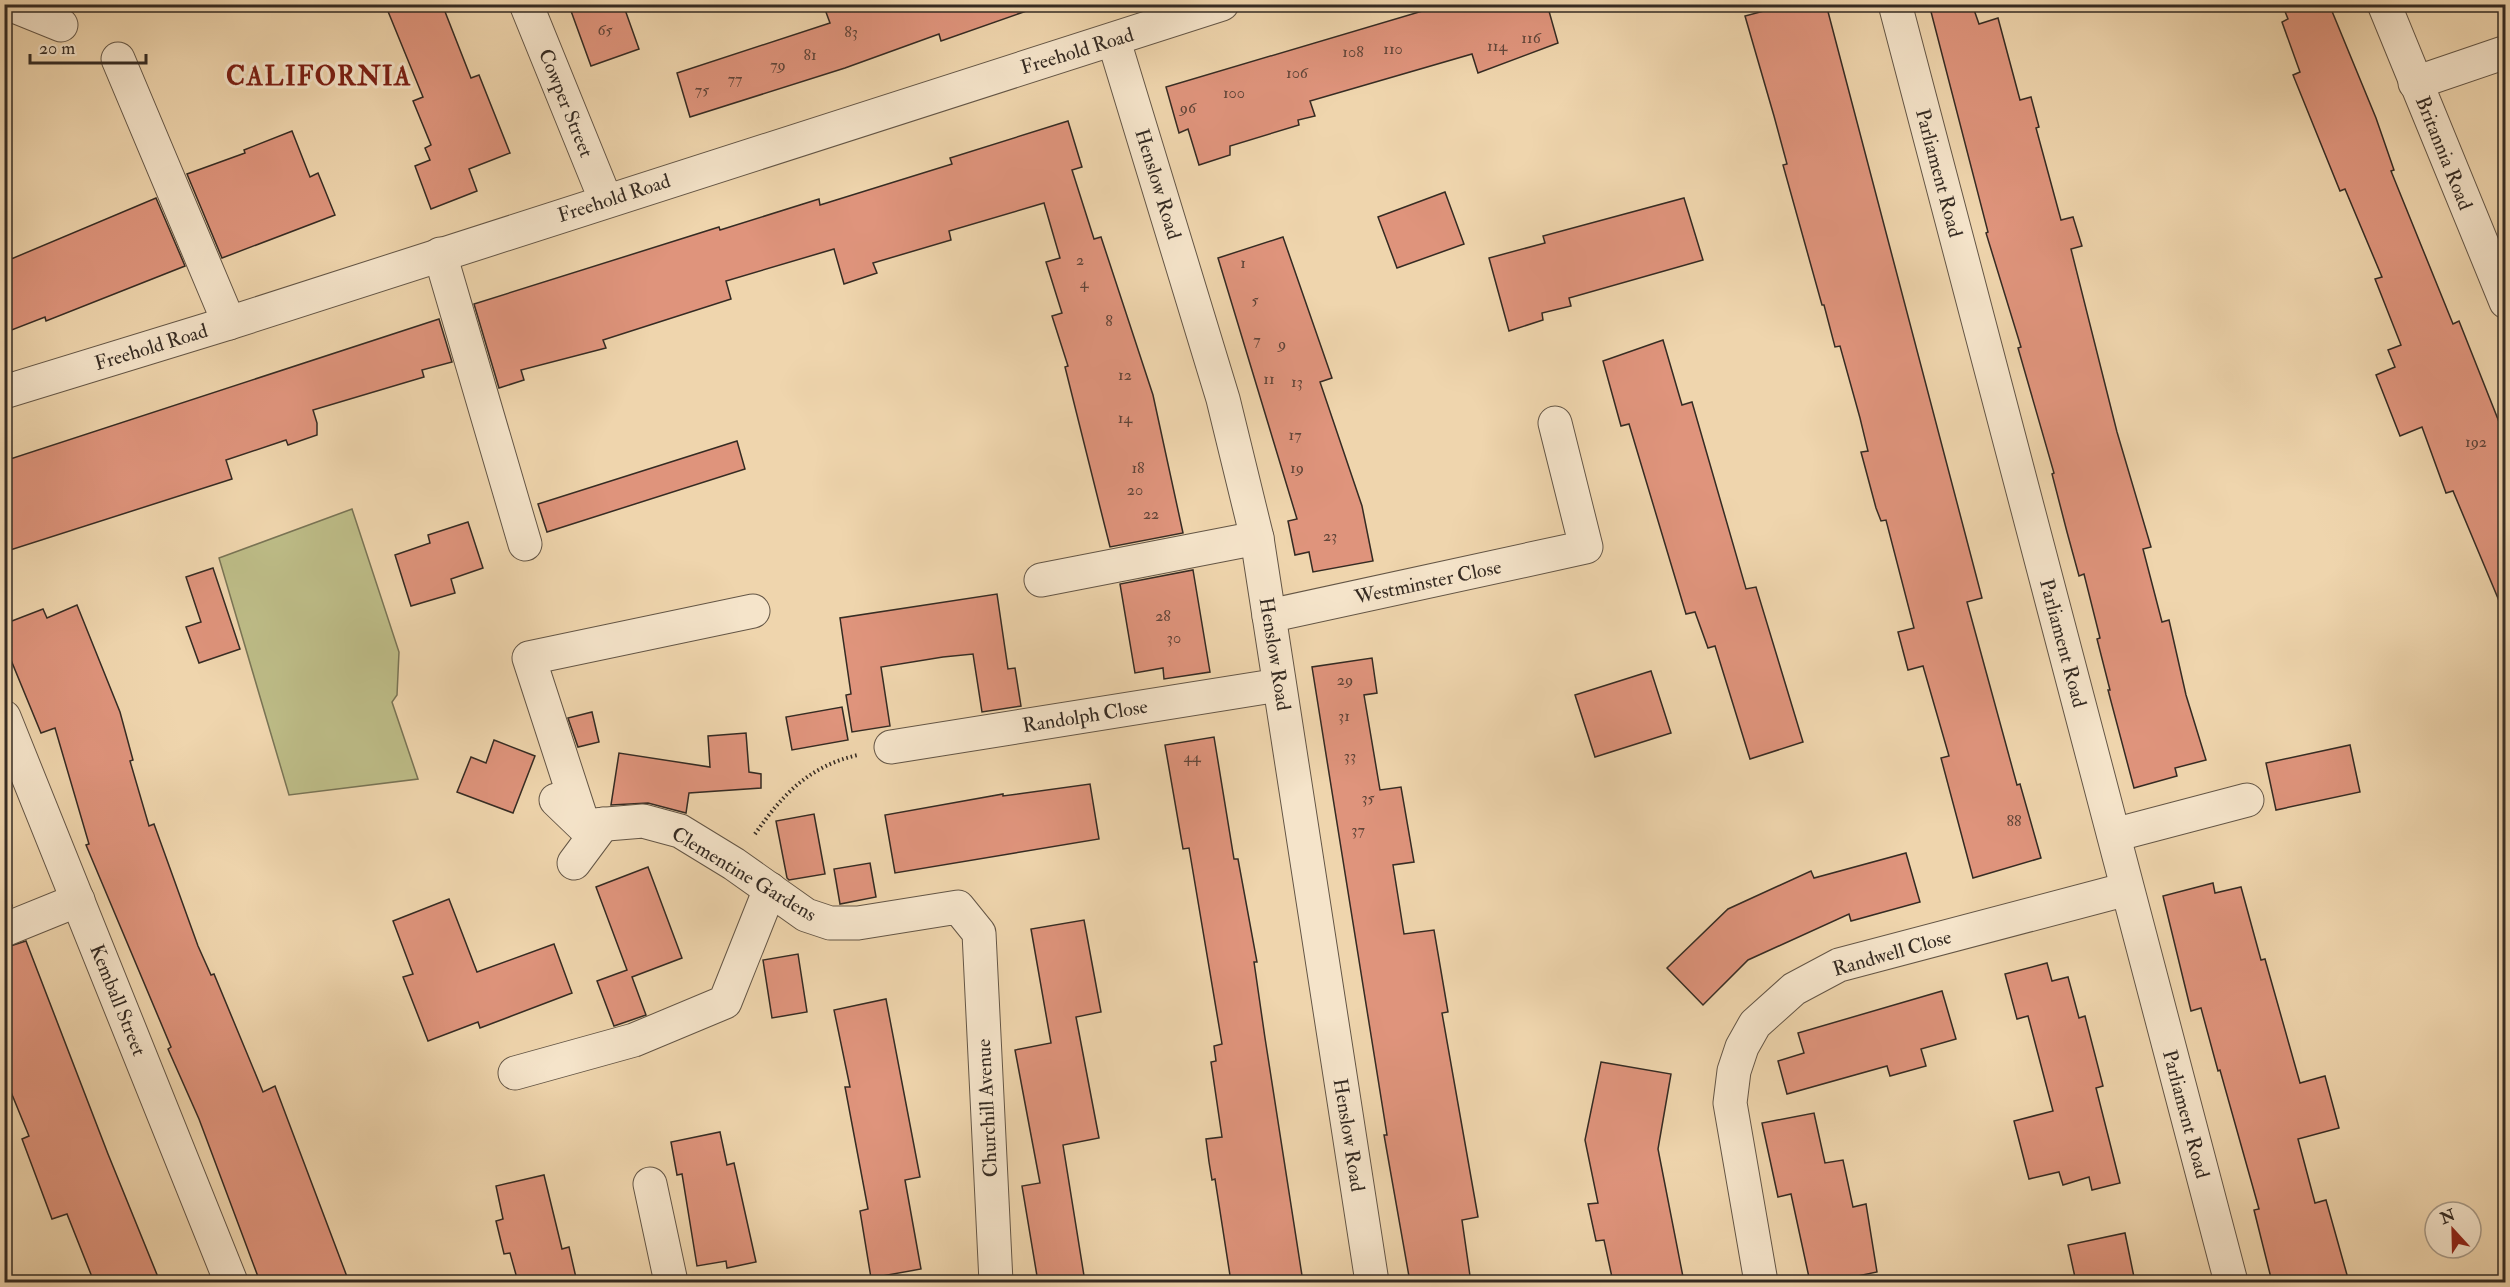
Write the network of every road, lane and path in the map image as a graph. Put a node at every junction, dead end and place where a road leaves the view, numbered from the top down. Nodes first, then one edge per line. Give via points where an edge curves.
1 (9, 4) edge
2 (526, 4) edge
3 (1222, 4) edge
4 (1895, 4) edge
5 (2384, 4) edge
6 (61, 25) dead end
7 (1114, 40) junction
8 (2505, 52) edge
9 (118, 59) dead end
10 (2415, 83) junction
11 (606, 201) junction
12 (440, 254) junction
13 (2505, 302) edge
14 (229, 323) junction
15 (4, 392) edge
16 (1556, 423) dead end
17 (1257, 538) junction
18 (525, 544) dead end
19 (1041, 580) dead end
20 (753, 611) dead end
21 (1269, 616) junction
22 (1279, 685) junction
23 (4, 717) edge
24 (891, 747) joint
25 (556, 800) dead end
26 (2247, 800) dead end
27 (593, 825) junction
28 (2114, 835) junction
29 (574, 863) dead end
30 (734, 864) junction
31 (770, 889) junction
32 (2127, 890) junction
33 (78, 900) junction
34 (4, 930) edge
35 (979, 933) joint
36 (515, 1073) dead end
37 (650, 1184) dead end
38 (231, 1282) edge
39 (671, 1282) edge
40 (996, 1282) edge
41 (1372, 1282) edge
42 (1761, 1282) edge
43 (2231, 1282) edge

1 - 6 street
2 - 11 street, Cowper Street
3 - 7 street, Freehold Road
4 - 28 street, Parliament Road
5 - 10 street, Britannia Road
7 - 11 street, Freehold Road
7 - 17 street, Henslow Road via 1223,399
8 - 10 street
9 - 14 street
10 - 13 street, Britannia Road
11 - 12 street, Freehold Road
12 - 14 street, Freehold Road
12 - 18 street
14 - 15 street, Freehold Road
16 - 21 street, Westminster Close via 1587,548
17 - 19 street
17 - 21 street, Henslow Road
20 - 27 street via 529,658
21 - 22 street, Henslow Road
22 - 24 street, Randolph Close
22 - 41 street, Henslow Road
23 - 33 street, Kemball Street
24 - 30 path via 844,758 802,779 777,802
25 - 27 street
26 - 28 street
27 - 29 street
27 - 30 street, Clementine Gardens via 643,821 680,831
28 - 32 street, Parliament Road
30 - 31 street, Clementine Gardens
31 - 35 street, Clementine Gardens via 806,915 830,923 858,923 958,907
31 - 36 street via 725,1002 634,1040
32 - 42 street, Randwell Close via 1839,966 1794,989 1755,1024 1734,1071 1730,1103
32 - 43 street, Parliament Road
33 - 34 street
33 - 38 street, Kemball Street
35 - 40 street, Churchill Avenue
37 - 39 street

